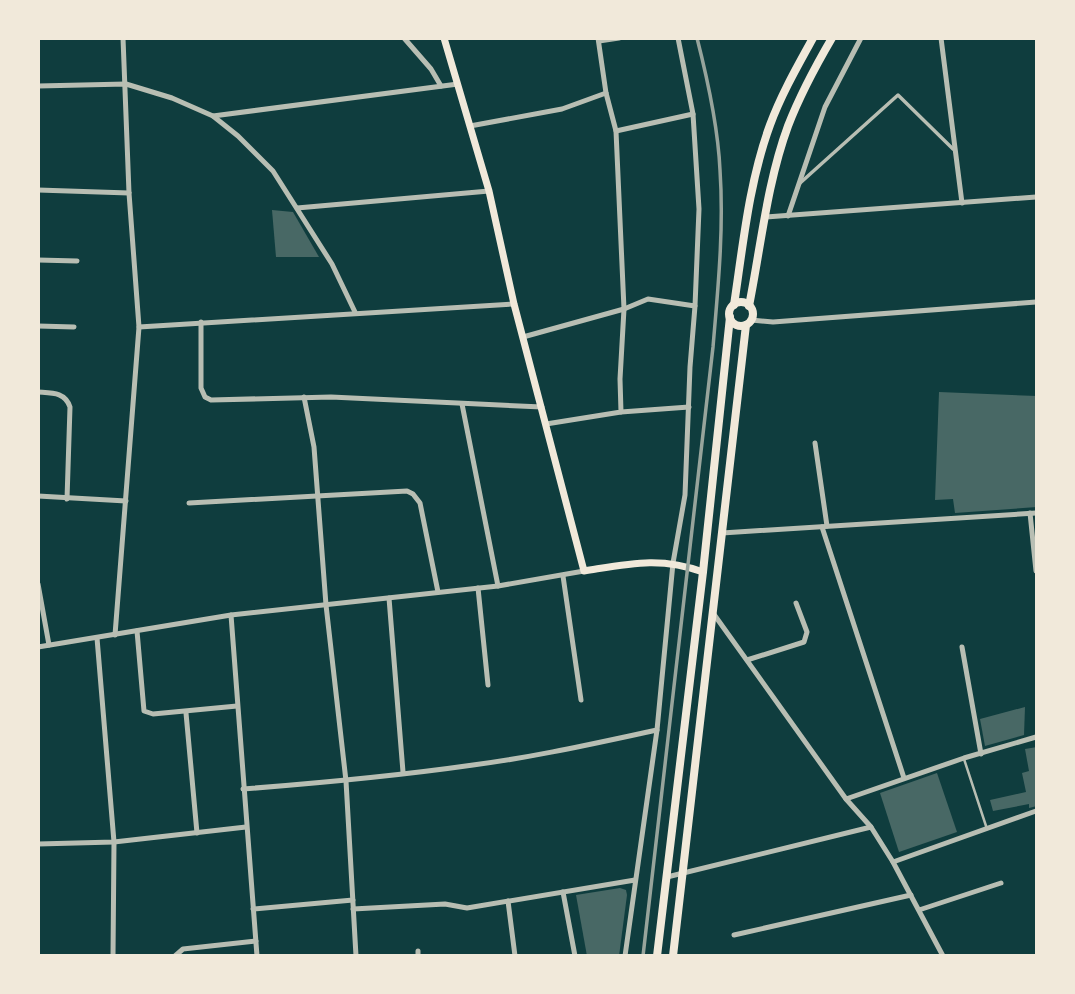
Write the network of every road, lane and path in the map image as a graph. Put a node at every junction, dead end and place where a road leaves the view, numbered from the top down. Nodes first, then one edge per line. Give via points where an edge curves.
1 (122, 38) edge
2 (404, 38) edge
3 (444, 38) edge
4 (620, 38) edge
5 (678, 38) edge
6 (813, 38) edge
7 (831, 38) edge
8 (861, 38) edge
9 (941, 38) edge
10 (599, 40) edge
11 (126, 84) junction
12 (458, 84) junction
13 (38, 86) edge
14 (441, 86) junction
15 (606, 93) junction
16 (692, 114) junction
17 (213, 116) junction
18 (470, 126) junction
19 (616, 131) junction
20 (955, 150) junction
21 (798, 186) junction
22 (38, 190) edge
23 (489, 191) junction
24 (129, 193) junction
25 (1037, 197) edge
26 (962, 203) junction
27 (297, 208) junction
28 (788, 216) junction
29 (766, 217) junction
30 (38, 260) edge
31 (77, 261) dead end
32 (1037, 302) edge
33 (514, 304) junction
34 (734, 305) junction
35 (695, 306) junction
36 (749, 306) junction
37 (624, 309) junction
38 (355, 312) junction
39 (730, 317) junction
40 (201, 322) junction
41 (748, 322) junction
42 (38, 326) edge
43 (74, 327) dead end
44 (139, 327) junction
45 (523, 337) junction
46 (38, 392) edge
47 (304, 397) junction
48 (462, 404) junction
49 (542, 407) junction
50 (689, 407) junction
51 (621, 412) junction
52 (547, 424) junction
53 (815, 443) dead end
54 (318, 495) junction
55 (38, 496) edge
56 (68, 499) junction
57 (126, 501) junction
58 (189, 503) dead end
59 (1033, 513) edge
60 (825, 527) junction
61 (721, 533) junction
62 (673, 563) junction
63 (1037, 571) edge
64 (584, 572) junction
65 (703, 572) junction
66 (563, 576) junction
67 (38, 584) edge
68 (498, 586) junction
69 (478, 588) junction
70 (438, 592) junction
71 (389, 598) junction
72 (796, 603) dead end
73 (326, 605) junction
74 (713, 612) junction
75 (231, 615) junction
76 (137, 631) junction
77 (115, 635) junction
78 (96, 638) junction
79 (50, 645) junction
80 (38, 647) edge
81 (962, 647) dead end
82 (747, 660) junction
83 (488, 685) dead end
84 (582, 700) dead end
85 (237, 706) junction
86 (186, 713) junction
87 (657, 730) junction
88 (1037, 737) edge
89 (981, 754) junction
90 (964, 758) junction
91 (403, 772) junction
92 (904, 778) junction
93 (346, 781) junction
94 (243, 789) junction
95 (846, 799) junction
96 (1037, 811) edge
97 (246, 827) junction
98 (871, 827) junction
99 (987, 829) junction
100 (197, 833) junction
101 (114, 842) junction
102 (38, 844) edge
103 (893, 862) junction
104 (683, 874) junction
105 (667, 877) junction
106 (635, 880) junction
107 (1001, 883) dead end
108 (563, 892) junction
109 (911, 895) junction
110 (353, 900) junction
111 (508, 901) junction
112 (253, 909) junction
113 (353, 909) junction
114 (919, 910) junction
115 (734, 934) dead end
116 (256, 941) junction
117 (113, 956) edge
118 (175, 956) edge
119 (257, 956) edge
120 (356, 956) edge
121 (516, 956) edge
122 (575, 956) edge
123 (625, 956) edge
124 (657, 956) edge
125 (673, 956) edge
126 (943, 956) edge

1 - 11 street
2 - 14 street
3 - 12 main road
4 - 10 street
5 - 16 street
6 - 34 main road via 790,79 762,149
7 - 29 main road via 788,127
8 - 21 street via 825,107
9 - 20 street
10 - 15 street
11 - 13 street
11 - 17 street
11 - 24 street
12 - 14 street
12 - 18 main road
14 - 17 street
15 - 18 street via 562,109
15 - 19 street
16 - 19 street
16 - 35 street via 699,209
17 - 27 street via 272,171
18 - 23 main road
19 - 37 street
20 - 21 street via 898,95
20 - 26 street
21 - 28 street
22 - 24 street
23 - 27 street
23 - 33 main road
24 - 44 street
25 - 26 street
26 - 28 street
27 - 38 street
28 - 29 street
29 - 36 main road
30 - 31 street
32 - 41 street
33 - 38 street
33 - 45 main road
34 - 36 main road via 742,302
34 - 39 main road
35 - 37 street via 648,299
35 - 50 street
36 - 41 main road via 752,315
37 - 45 street
37 - 51 street
38 - 40 street
39 - 41 main road via 736,325
39 - 65 main road
40 - 44 street
40 - 47 street via 201,388 205,397 221,401
41 - 61 main road
42 - 43 street
44 - 57 street
45 - 49 main road
46 - 56 street via 61,395 70,407
47 - 48 street
47 - 54 street
48 - 49 street
48 - 68 street
49 - 52 main road
50 - 51 street
50 - 62 street via 685,495
51 - 52 street
52 - 64 main road
53 - 60 street
54 - 58 street
54 - 70 street via 413,494 424,516
54 - 73 street
55 - 56 street
56 - 57 street
57 - 77 street
59 - 60 street
59 - 63 street
60 - 61 street
60 - 92 street
61 - 74 main road
62 - 64 main road via 645,562
62 - 65 main road
62 - 87 street
64 - 66 street
65 - 105 main road
66 - 68 street
66 - 84 street
67 - 79 street
68 - 69 street
69 - 70 street
69 - 83 street
70 - 71 street
71 - 73 street
71 - 91 street
72 - 82 street via 807,632 804,642
73 - 75 street
73 - 93 street
74 - 82 street
74 - 104 main road
75 - 76 street
75 - 85 street
76 - 77 street
76 - 86 street via 144,710 153,715
77 - 78 street
78 - 79 street
78 - 101 street
79 - 80 street
81 - 89 street
82 - 95 street
85 - 86 street
85 - 94 street
86 - 100 street
87 - 91 street via 511,759
87 - 106 street
88 - 89 street
89 - 90 street
90 - 92 street
90 - 99 lane
91 - 93 street
92 - 95 street
93 - 94 street
93 - 110 street
94 - 97 street
95 - 98 street
96 - 99 street
97 - 100 street
97 - 112 street
98 - 103 street
98 - 104 street
99 - 103 street
100 - 101 street
101 - 102 street
101 - 117 street
103 - 109 street
104 - 105 street
104 - 125 main road
105 - 124 main road
106 - 108 street
106 - 123 street
107 - 114 street
108 - 111 street
108 - 122 street
109 - 114 street
109 - 115 street
110 - 112 street
110 - 113 street
111 - 113 street via 467,908 445,904
111 - 121 street
112 - 116 street
113 - 120 street
114 - 126 street
116 - 118 street via 183,949
116 - 119 street

